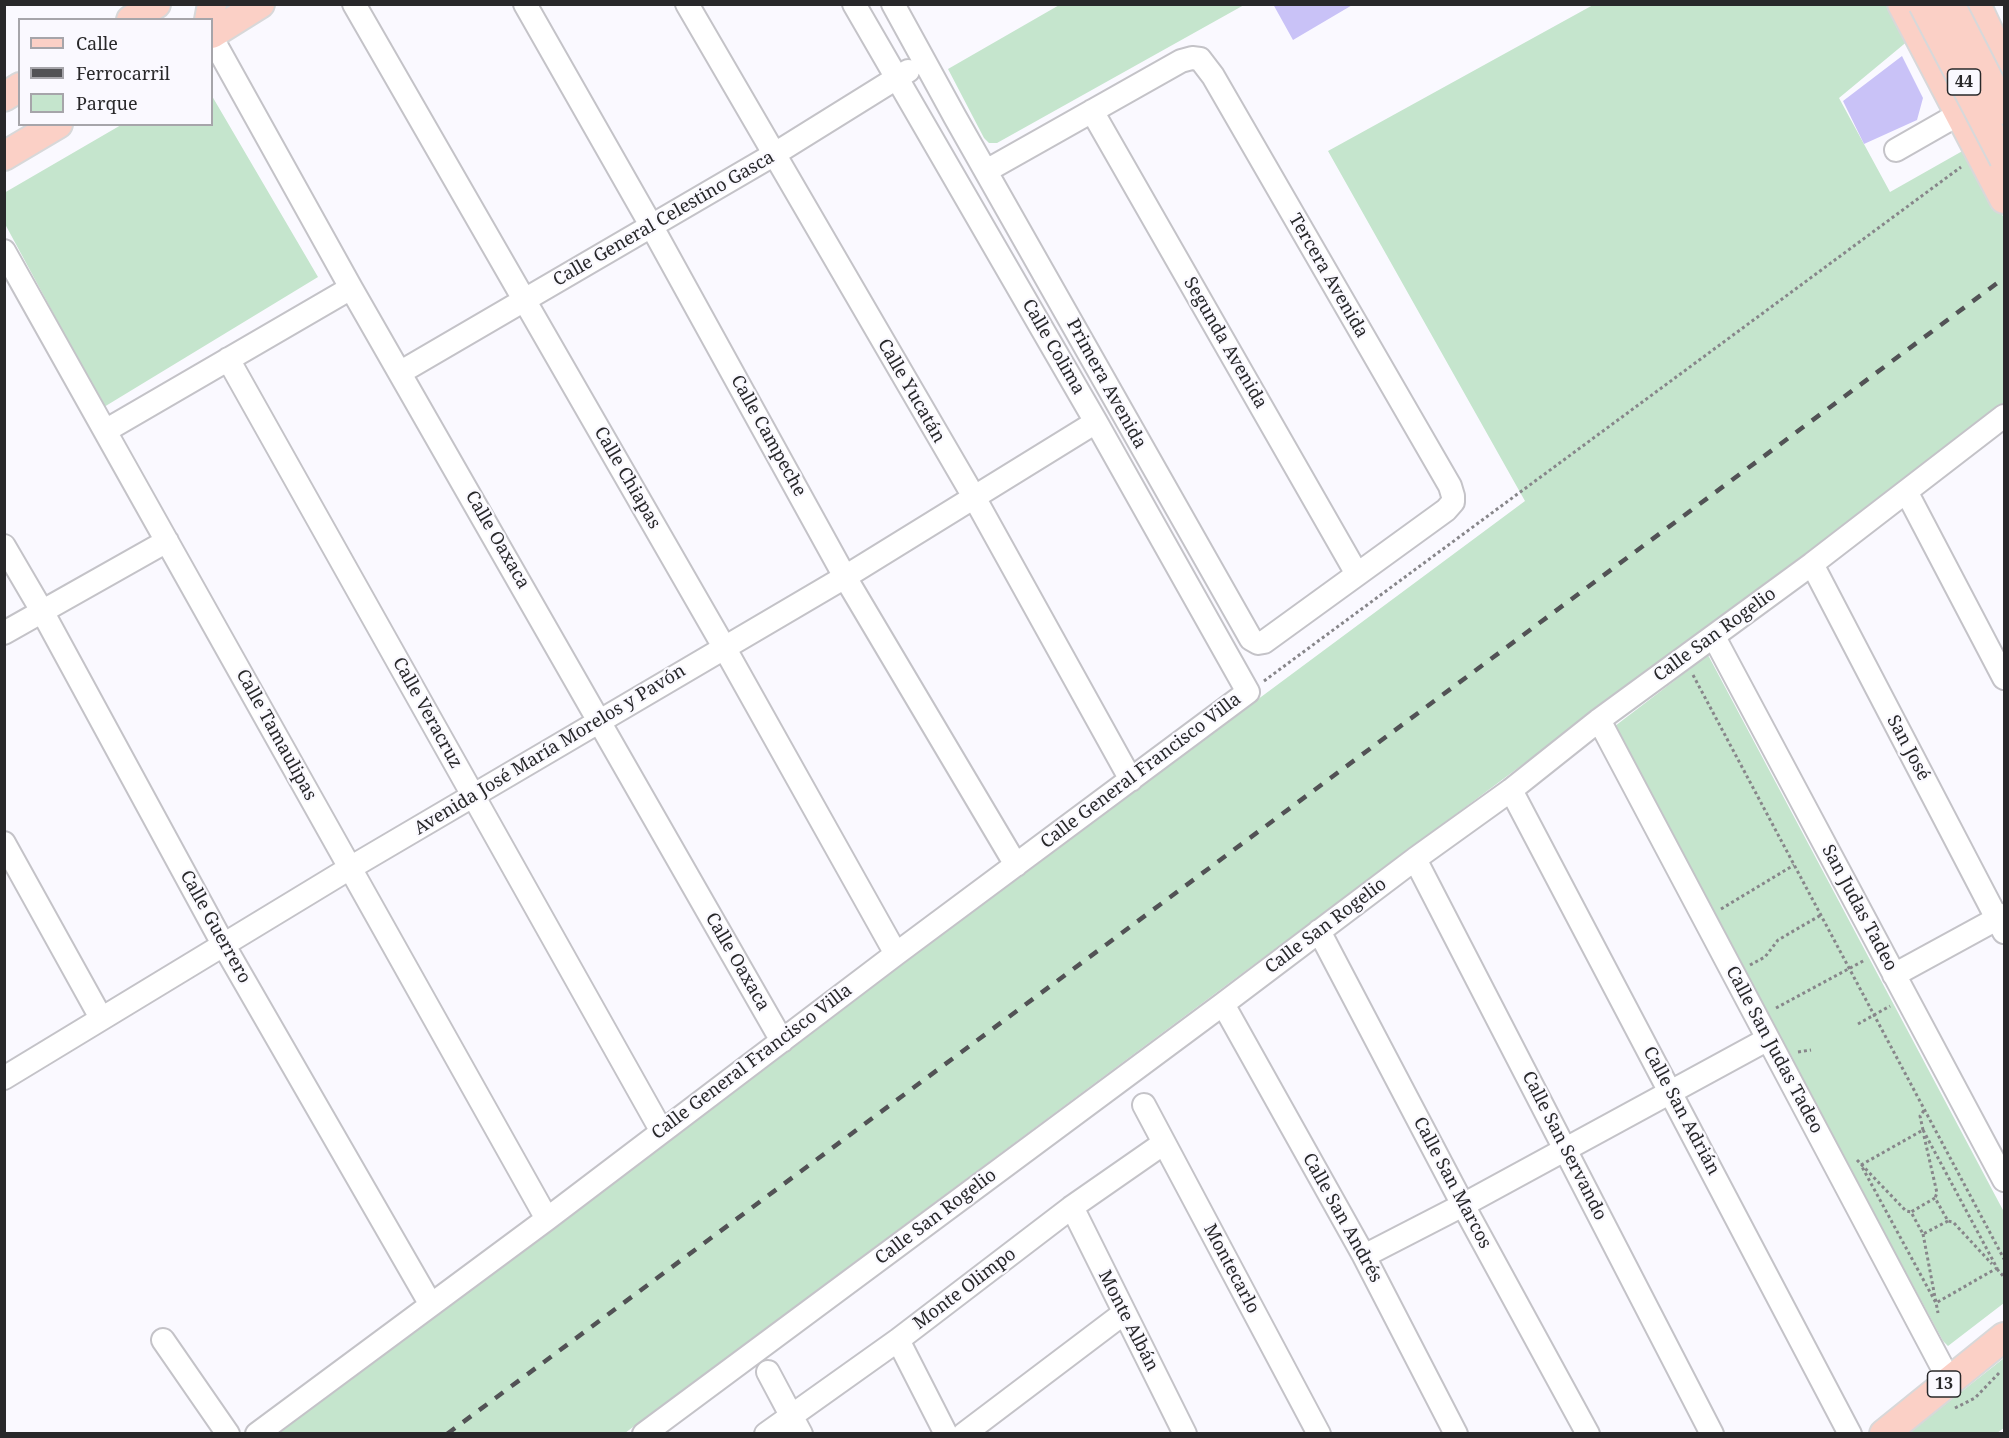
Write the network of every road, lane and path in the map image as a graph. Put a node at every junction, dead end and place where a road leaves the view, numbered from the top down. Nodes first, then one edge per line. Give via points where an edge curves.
1 (156, 4) edge
2 (260, 4) edge
3 (354, 4) edge
4 (525, 4) edge
5 (687, 4) edge
6 (854, 4) edge
7 (1902, 4) edge
8 (1923, 4) edge
9 (1950, 4) edge
10 (1976, 4) edge
11 (901, 7) edge
12 (134, 18) edge
13 (213, 35) edge
14 (213, 38) edge
15 (925, 61) junction
16 (2003, 61) edge
17 (896, 78) junction
18 (18, 88) edge
19 (4, 97) edge
20 (2004, 110) edge
21 (1092, 111) junction
22 (1960, 114) junction
23 (55, 126) edge
24 (1896, 150) dead end
25 (773, 155) junction
26 (4, 156) edge
27 (1992, 156) edge
28 (987, 171) junction
29 (2004, 199) edge
30 (652, 227) junction
31 (4, 251) edge
32 (351, 288) junction
33 (526, 300) junction
34 (228, 359) junction
35 (401, 372) junction
36 (1096, 422) junction
37 (2002, 425) edge
38 (105, 431) junction
39 (1907, 493) junction
40 (974, 498) junction
41 (168, 541) junction
42 (4, 546) edge
43 (1812, 564) junction
44 (1357, 574) junction
45 (845, 577) junction
46 (42, 611) junction
47 (4, 633) edge
48 (1713, 637) junction
49 (724, 647) junction
50 (1690, 669) dead end
51 (2004, 678) edge
52 (1248, 692) junction
53 (1599, 720) junction
54 (601, 721) junction
55 (1131, 780) junction
56 (1511, 790) junction
57 (474, 796) junction
58 (4, 843) edge
59 (1414, 859) junction
60 (1016, 865) junction
61 (1794, 865) junction
62 (350, 868) junction
63 (1714, 913) dead end
64 (1821, 915) junction
65 (2002, 922) edge
66 (1319, 931) junction
67 (223, 944) junction
68 (896, 954) junction
69 (1869, 957) dead end
70 (1743, 968) dead end
71 (1850, 968) junction
72 (1894, 975) junction
73 (1223, 1004) junction
74 (1894, 1004) dead end
75 (1766, 1013) dead end
76 (1874, 1015) junction
77 (101, 1018) junction
78 (1858, 1024) dead end
79 (1768, 1039) junction
80 (782, 1041) junction
81 (4, 1078) edge
82 (1671, 1093) junction
83 (1144, 1105) dead end
84 (1925, 1110) junction
85 (662, 1130) junction
86 (1923, 1130) junction
87 (1164, 1143) junction
88 (1566, 1149) junction
89 (1861, 1165) junction
90 (2004, 1180) edge
91 (1935, 1198) junction
92 (1463, 1205) junction
93 (1072, 1207) junction
94 (1911, 1212) junction
95 (547, 1219) junction
96 (1948, 1221) junction
97 (1923, 1234) junction
98 (1364, 1256) junction
99 (2004, 1259) edge
100 (1996, 1268) junction
101 (2004, 1277) edge
102 (1936, 1303) junction
103 (431, 1305) junction
104 (1124, 1313) junction
105 (1940, 1322) dead end
106 (2004, 1337) edge
107 (163, 1340) dead end
108 (898, 1340) junction
109 (768, 1372) dead end
110 (1949, 1380) junction
111 (796, 1424) edge
112 (1175, 1429) edge
113 (228, 1434) edge
114 (257, 1434) edge
115 (644, 1434) edge
116 (766, 1434) edge
117 (946, 1434) edge
118 (964, 1434) edge
119 (1319, 1434) edge
120 (1456, 1434) edge
121 (1588, 1434) edge
122 (1712, 1434) edge
123 (1850, 1434) edge
124 (1884, 1434) edge

1 - 12 main road
2 - 13 main road
3 - 33 street, Calle Chiapas
4 - 30 street, Calle Campeche
5 - 25 street, Calle Yucatán
6 - 17 street, Calle Colima
7 - 22 main road
8 - 27 main road, 44, bridge
9 - 20 main road, 44, bridge
10 - 16 main road
11 - 15 street, Primera Avenida
14 - 32 street, Calle Oaxaca
15 - 17 street, Calle General Celestino Gasca
15 - 28 street, Primera Avenida
16 - 22 street via 1994,86
17 - 25 street, Calle General Celestino Gasca
17 - 36 street, Calle Colima
18 - 19 main road
21 - 28 street
21 - 44 street, Segunda Avenida
21 - 44 street, Tercera Avenida via 1181,61 1200,60 1213,76 1450,486 1454,496 1446,510
22 - 24 street
22 - 27 main road
23 - 26 main road
25 - 30 street, Calle General Celestino Gasca
25 - 40 street, Calle Yucatán
27 - 29 main road
27 - 52 path
28 - 44 street, Primera Avenida via 1245,631 1255,642 1264,642
30 - 33 street, Calle General Celestino Gasca
30 - 45 street, Calle Campeche
31 - 38 street, Calle Tamaulipas
32 - 34 street
32 - 35 street, Calle Oaxaca
33 - 35 street, Calle General Celestino Gasca
33 - 49 street, Calle Chiapas
34 - 38 street
34 - 57 street, Calle Veracruz
35 - 54 street, Calle Oaxaca
36 - 40 street, Avenida José María Morelos y Pavón
36 - 52 street, Calle Colima
37 - 39 street, Calle San Rogelio
38 - 41 street, Calle Tamaulipas
39 - 43 street, Calle San Rogelio
39 - 51 street
40 - 45 street, Avenida José María Morelos y Pavón
40 - 55 street, Calle Yucatán
41 - 46 street
41 - 62 street, Calle Tamaulipas
42 - 46 street, Calle Guerrero
43 - 48 street, Calle San Rogelio
43 - 65 street, San José
45 - 49 street, Avenida José María Morelos y Pavón
45 - 60 street, Calle Campeche
46 - 47 street
46 - 67 street, Calle Guerrero
48 - 53 street, Calle San Rogelio
48 - 72 street, San Judas Tadeo
49 - 54 street, Avenida José María Morelos y Pavón
49 - 68 street, Calle Chiapas
50 - 61 path
52 - 55 street, Calle General Francisco Villa
53 - 56 street, Calle San Rogelio
53 - 79 street, Calle San Judas Tadeo
54 - 57 street, Avenida José María Morelos y Pavón
54 - 80 street, Calle Oaxaca
55 - 60 street, Calle General Francisco Villa
56 - 59 street, Calle San Rogelio
56 - 82 street, Calle San Adrián
57 - 62 street, Avenida José María Morelos y Pavón
57 - 85 street, Calle Veracruz
58 - 77 street
59 - 66 street, Calle San Rogelio
59 - 88 street, Calle San Servando
60 - 68 street, Calle General Francisco Villa
61 - 63 path
61 - 64 path
62 - 67 street, Avenida José María Morelos y Pavón
62 - 95 street, Calle Tamaulipas
64 - 70 path via 1778,940 1762,959
64 - 71 path
65 - 72 street
66 - 73 street, Calle San Rogelio
66 - 92 street, Calle San Marcos
67 - 77 street, Avenida José María Morelos y Pavón
67 - 103 street, Calle Guerrero
68 - 80 street, Calle General Francisco Villa
69 - 71 path
71 - 75 path
71 - 76 path
72 - 90 street, San Judas Tadeo
73 - 98 street, Calle San Andrés
73 - 115 street, Calle San Rogelio
74 - 76 path
76 - 78 path
76 - 84 path
77 - 81 street, Avenida José María Morelos y Pavón
79 - 82 street
79 - 110 street, Calle San Judas Tadeo
80 - 85 street, Calle General Francisco Villa
82 - 88 street
82 - 123 street, Calle San Adrián
83 - 87 street, Montecarlo
84 - 86 path via 1920,1116
84 - 99 path
85 - 95 street, Calle General Francisco Villa
86 - 89 path
86 - 91 path
86 - 100 path
87 - 93 street, Monte Olimpo
87 - 119 street, Montecarlo
88 - 92 street
88 - 122 street, Calle San Servando
89 - 94 path
89 - 102 path
91 - 94 path
91 - 96 path
92 - 98 street
92 - 121 street, Calle San Marcos
93 - 104 street, Monte Albán
93 - 108 street, Monte Olimpo
94 - 97 path
95 - 103 street, Calle General Francisco Villa
96 - 97 path
96 - 100 path
97 - 102 path
98 - 120 street, Calle San Andrés
100 - 101 path
100 - 102 path
102 - 105 path
103 - 114 street, Calle General Francisco Villa
104 - 112 street, Monte Albán
104 - 118 street
106 - 110 main road, 13
107 - 113 street
108 - 111 street, Monte Olimpo
108 - 117 street
109 - 111 street
110 - 124 main road, 13
111 - 116 street, Monte Olimpo

